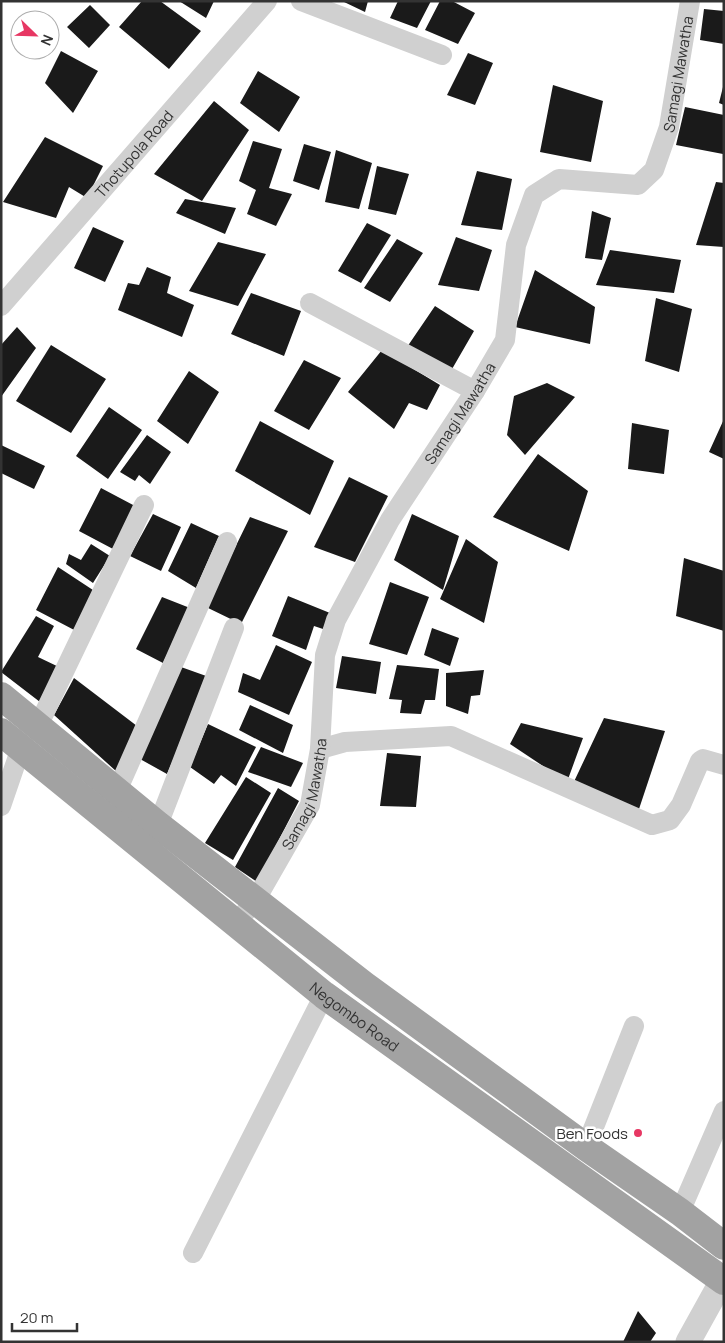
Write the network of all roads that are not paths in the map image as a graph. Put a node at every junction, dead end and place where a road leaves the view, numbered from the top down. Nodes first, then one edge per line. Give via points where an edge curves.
1 (267, 1) edge
2 (302, 1) edge
3 (690, 1) edge
4 (442, 55) dead end
5 (310, 303) dead end
6 (1, 306) edge
7 (475, 391) junction
8 (144, 505) dead end
9 (227, 542) dead end
10 (234, 628) dead end
11 (1, 696) edge
12 (35, 723) junction
13 (11, 740) edge
14 (320, 749) junction
15 (724, 765) edge
16 (117, 791) junction
17 (1, 806) edge
18 (158, 825) junction
19 (255, 901) junction
20 (235, 924) junction
21 (324, 995) junction
22 (634, 1026) dead end
23 (724, 1111) edge
24 (586, 1147) junction
25 (680, 1212) junction
26 (724, 1246) edge
27 (193, 1253) dead end
28 (723, 1280) edge
29 (688, 1342) edge

1 - 6 street, Thotupola Road
2 - 4 street
3 - 7 street, Samagi Mawatha via 669,127 654,170 638,185 559,179 534,195 516,245 505,340
5 - 7 street
7 - 14 street, Samagi Mawatha via 390,520 336,620 325,655
8 - 12 street
9 - 16 street
10 - 18 street
11 - 12 highway, Negombo Road
12 - 13 street
12 - 16 highway, Negombo Road
13 - 17 street
13 - 20 highway, Negombo Road
14 - 15 street via 345,742 451,736 652,825 670,820 682,805 703,759
14 - 19 street, Samagi Mawatha via 310,805
16 - 18 highway, Negombo Road
18 - 19 highway, Negombo Road
19 - 20 street, Samagi Mawatha
19 - 24 highway, Negombo Road
20 - 21 highway, Negombo Road
21 - 27 street
21 - 28 highway, Negombo Road
22 - 24 street
23 - 25 street
24 - 25 highway, Negombo Road
25 - 26 highway, Negombo Road
28 - 29 street

